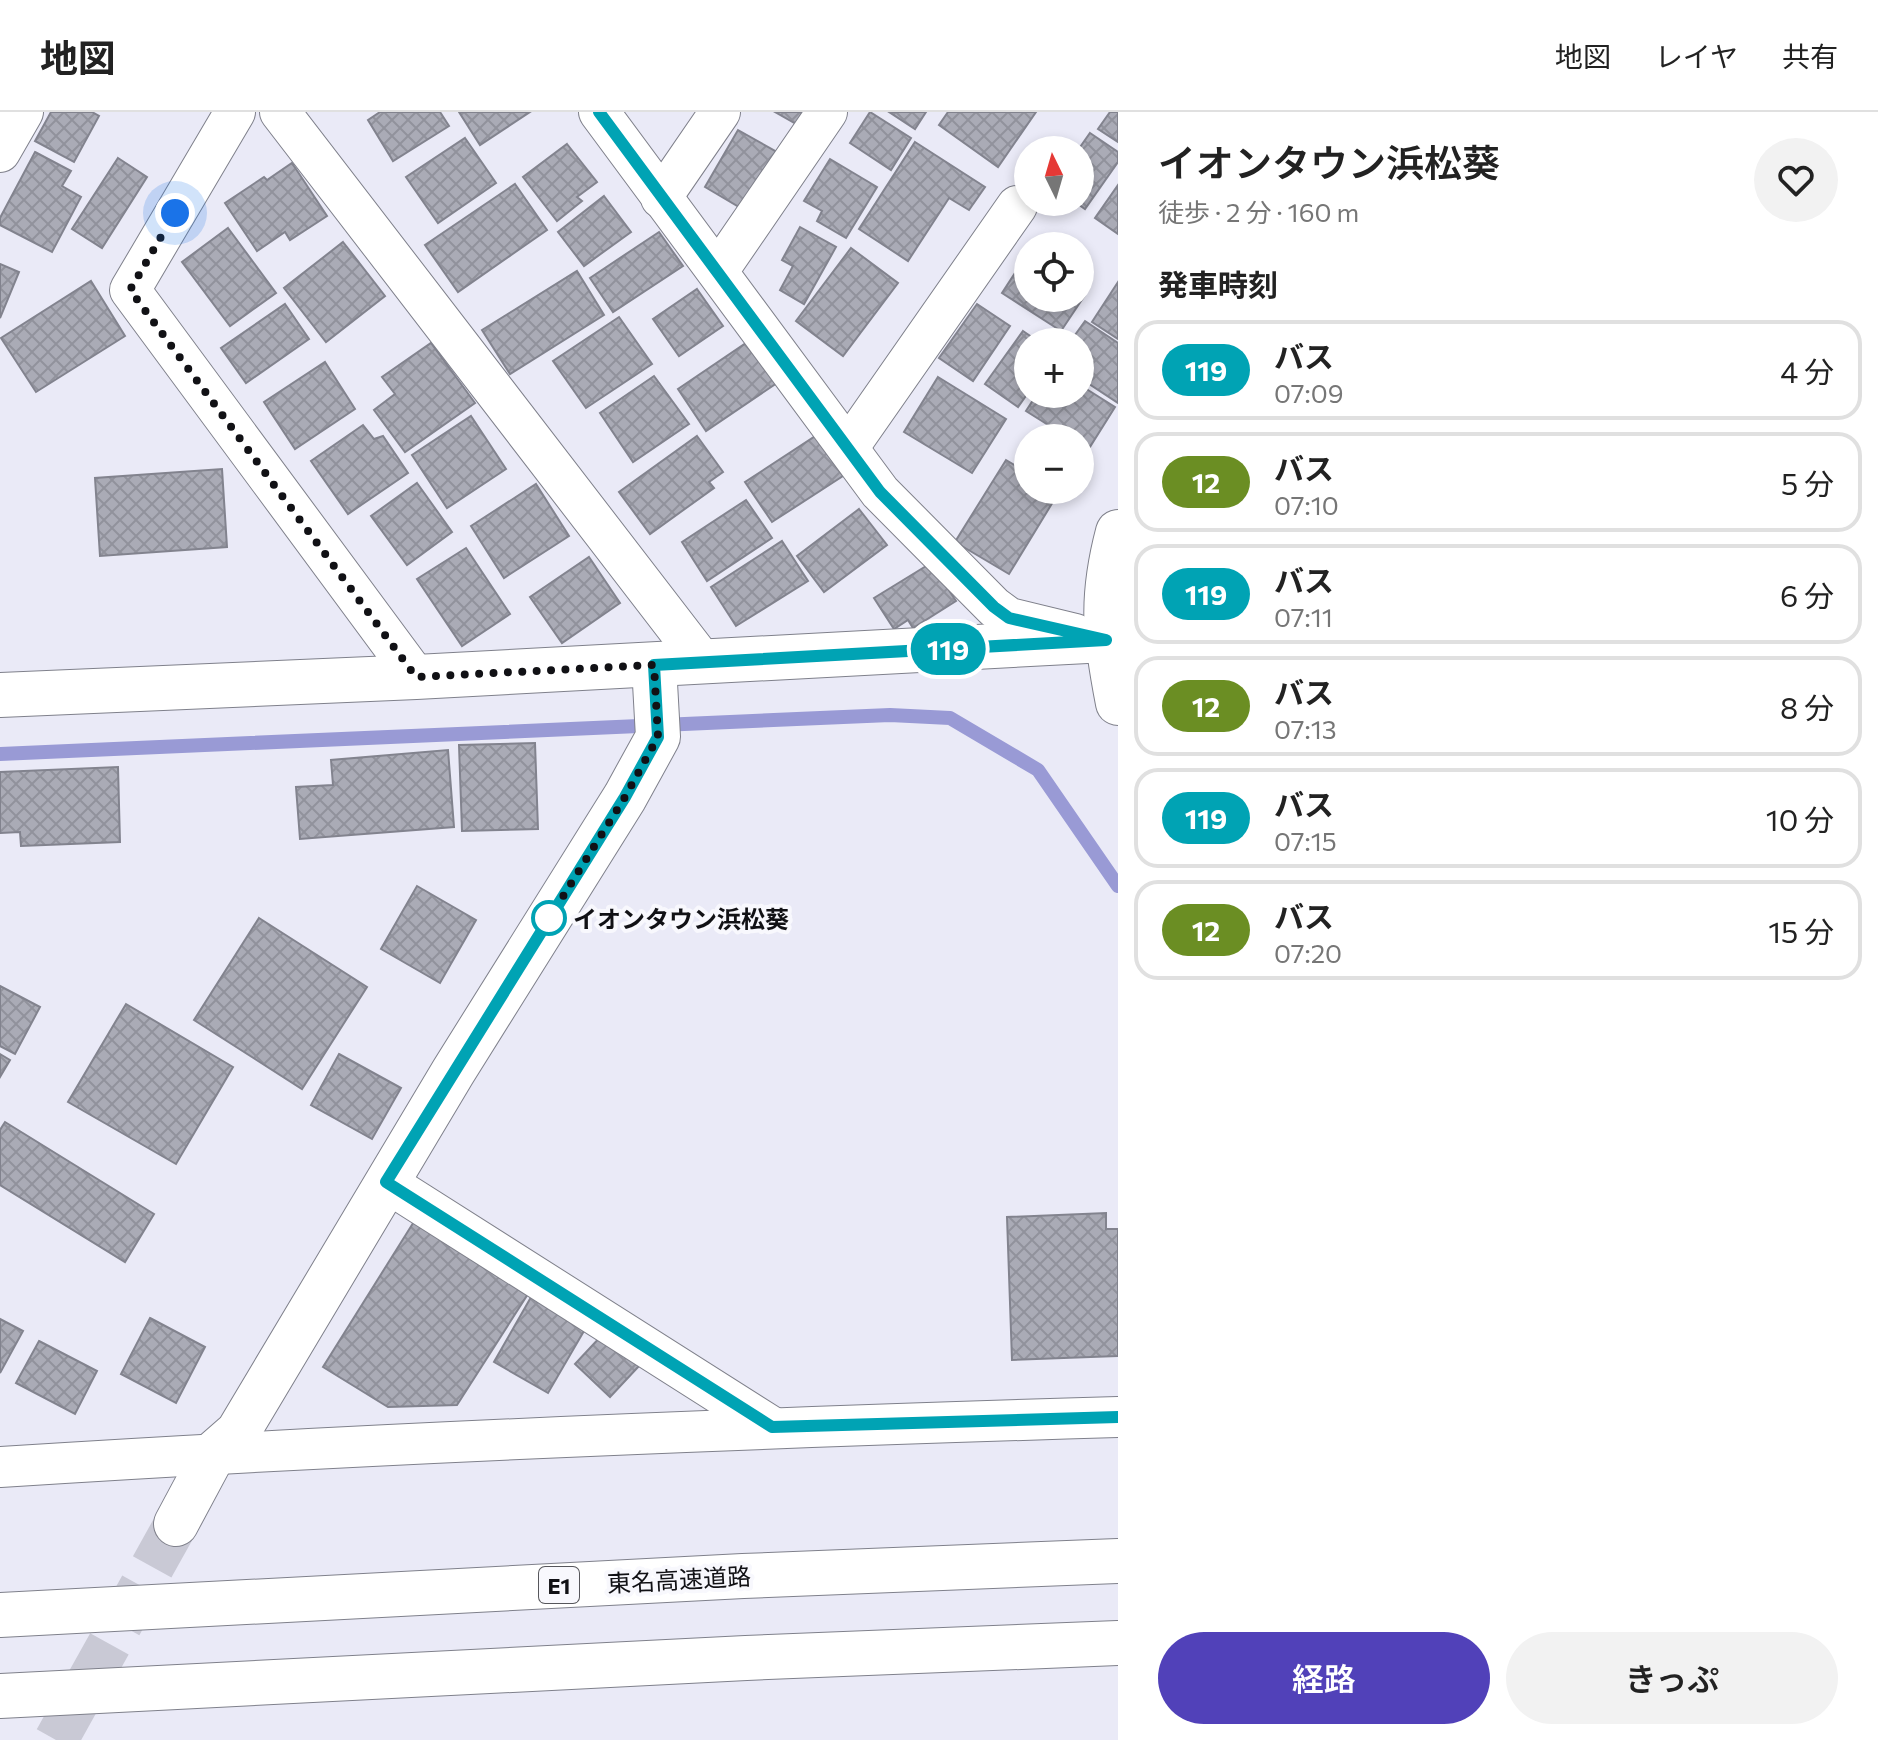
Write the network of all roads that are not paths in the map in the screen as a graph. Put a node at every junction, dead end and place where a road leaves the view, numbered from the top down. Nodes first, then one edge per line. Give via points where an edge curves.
1 (23, 112) edge
2 (235, 112) edge
3 (280, 112) edge
4 (599, 112) edge
5 (720, 112) edge
6 (827, 112) edge
7 (0, 152) edge
8 (661, 198) junction
9 (1014, 210) edge
10 (718, 271) junction
11 (848, 448) junction
12 (1118, 532) edge
13 (1106, 640) junction
14 (703, 662) junction
15 (416, 677) junction
16 (655, 677) junction
17 (0, 695) edge
18 (1118, 703) edge
19 (386, 1182) junction
20 (1118, 1417) edge
21 (772, 1427) junction
22 (214, 1453) junction
23 (0, 1467) edge
24 (176, 1524) tunnel mouth
25 (1118, 1561) edge
26 (0, 1615) edge
27 (1118, 1643) edge
28 (0, 1696) edge

1 - 7 street
2 - 15 street via 130,290
3 - 14 street
4 - 8 street
5 - 8 street
6 - 10 street
8 - 10 street
9 - 11 street
10 - 11 street
11 - 13 street via 880,492 994,607 1009,618
12 - 13 main road via 1108,579
13 - 14 main road
13 - 18 main road
14 - 16 main road
15 - 16 main road
15 - 17 main road
16 - 19 main road via 658,737
19 - 21 street
19 - 22 main road via 238,1432
20 - 21 street
21 - 22 street
22 - 23 street
22 - 24 main road
25 - 26 main road, 東名高速道路 / E1
27 - 28 main road

